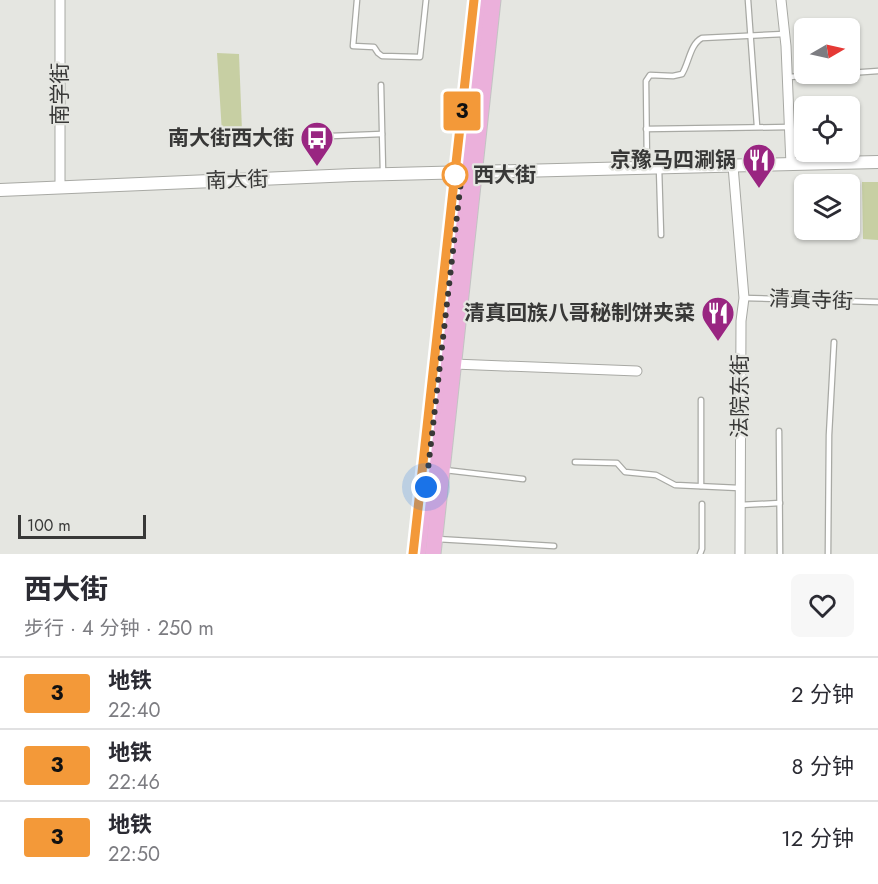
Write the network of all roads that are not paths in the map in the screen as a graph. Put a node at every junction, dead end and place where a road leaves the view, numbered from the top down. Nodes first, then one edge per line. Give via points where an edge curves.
1 (60, 0) edge
2 (357, 0) edge
3 (426, 0) edge
4 (482, 0) edge
5 (493, 0) edge
6 (748, 0) edge
7 (781, 0) edge
8 (784, 34) junction
9 (751, 35) junction
10 (878, 70) edge
11 (860, 72) edge
12 (788, 77) junction
13 (794, 77) edge
14 (381, 85) dead end
15 (756, 126) junction
16 (789, 127) junction
17 (646, 129) junction
18 (382, 134) junction
19 (331, 136) dead end
20 (878, 162) edge
21 (790, 165) junction
22 (733, 166) junction
23 (653, 168) junction
24 (468, 172) junction
25 (383, 174) junction
26 (60, 187) junction
27 (0, 190) edge
28 (661, 235) dead end
29 (744, 298) junction
30 (878, 302) edge
31 (834, 342) dead end
32 (454, 364) junction
33 (637, 371) dead end
34 (701, 400) dead end
35 (779, 431) dead end
36 (575, 462) dead end
37 (442, 470) junction
38 (523, 479) dead end
39 (701, 486) junction
40 (739, 488) junction
41 (780, 503) junction
42 (702, 504) dead end
43 (740, 505) junction
44 (434, 546) edge
45 (554, 546) dead end
46 (418, 554) edge
47 (700, 554) edge
48 (740, 554) edge
49 (780, 554) edge
50 (828, 554) edge

1 - 26 street, 南学街
2 - 3 lane via 353,46 374,47 382,56 420,57
4 - 24 main road
5 - 24 main road
6 - 9 lane
7 - 8 street
8 - 9 lane
8 - 12 street
9 - 15 lane
9 - 17 lane via 702,38 694,45 681,74 650,75 646,81
10 - 11 lane
12 - 13 lane
12 - 16 street
14 - 18 lane
15 - 16 lane
15 - 17 lane
16 - 21 street
17 - 23 lane
18 - 19 lane
18 - 25 lane
20 - 21 street, 南大街
21 - 22 street, 南大街
22 - 23 street, 南大街
22 - 29 street, 法院东街
23 - 24 street, 南大街
23 - 28 lane
24 - 25 street, 南大街
24 - 32 main road
24 - 46 main road
25 - 26 street, 南大街
26 - 27 street, 南大街
29 - 30 lane, 清真寺街
29 - 40 street, 法院东街
31 - 50 lane
32 - 33 street
32 - 37 main road
34 - 39 lane
35 - 41 lane
36 - 39 lane via 617,463 625,472 656,475 675,486
37 - 38 lane
37 - 44 main road
39 - 40 lane
40 - 43 street, 法院东街
41 - 43 lane
41 - 49 lane
42 - 47 lane
43 - 48 street, 法院东街
44 - 45 lane

